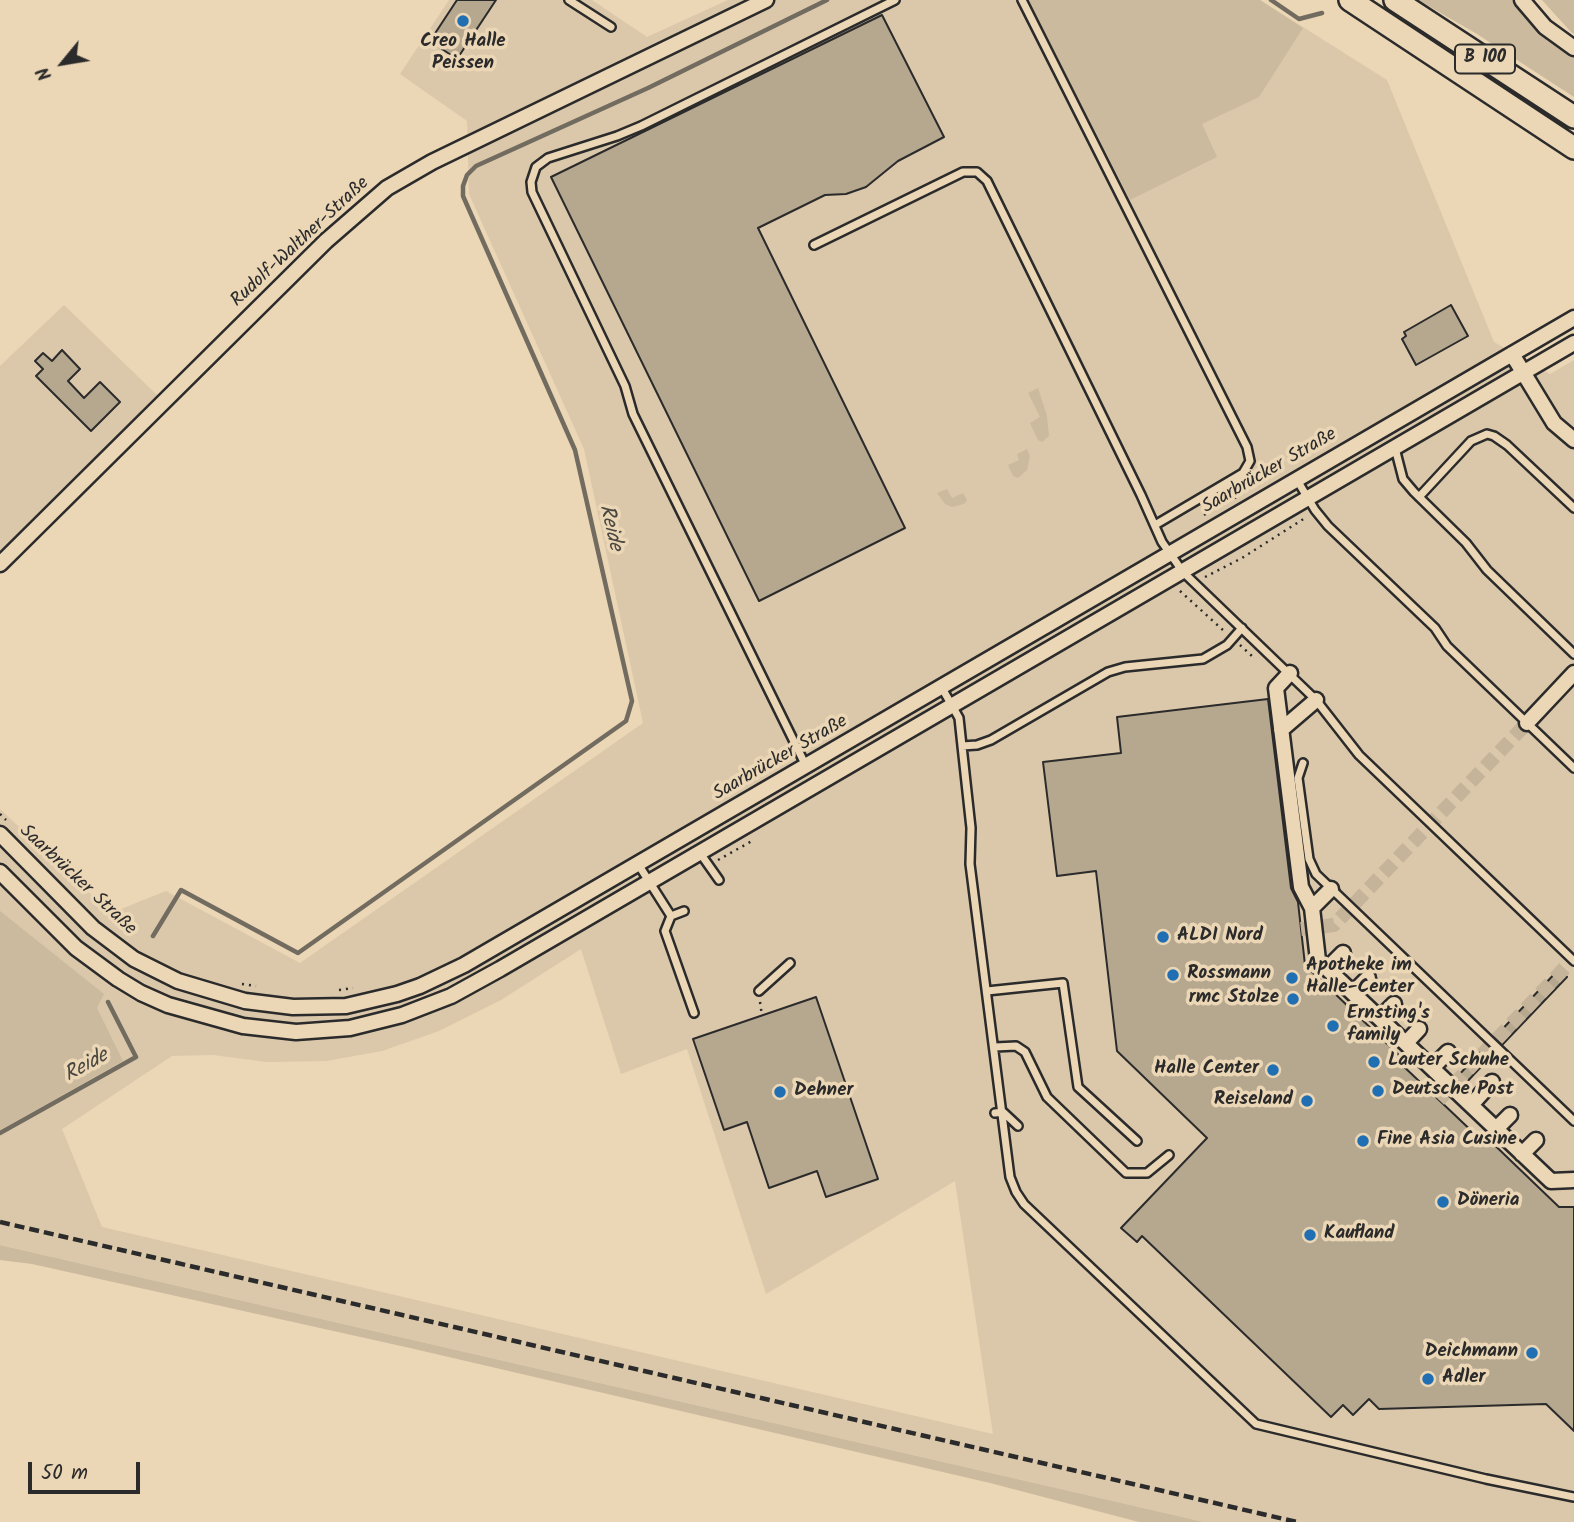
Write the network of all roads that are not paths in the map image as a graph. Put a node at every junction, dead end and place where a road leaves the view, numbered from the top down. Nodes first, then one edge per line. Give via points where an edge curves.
1 (569, 0) edge
2 (766, 0) edge
3 (895, 0) edge
4 (1022, 0) edge
5 (1350, 0) edge
6 (1395, 0) edge
7 (1522, 0) edge
8 (611, 27) dead end
9 (1574, 48) edge
10 (1574, 117) edge
11 (1574, 148) edge
12 (814, 245) dead end
13 (1574, 318) edge
14 (1574, 343) edge
15 (1512, 354) junction
16 (1524, 373) junction
17 (1573, 442) edge
18 (1395, 448) junction
19 (1297, 479) junction
20 (1417, 495) junction
21 (1312, 504) junction
22 (1574, 508) edge
23 (1155, 525) junction
24 (1170, 554) junction
25 (0, 564) edge
26 (1183, 572) junction
27 (1242, 628) junction
28 (1574, 653) edge
29 (1290, 673) junction
30 (1574, 673) edge
31 (942, 688) junction
32 (1316, 700) junction
33 (953, 706) junction
34 (1527, 723) junction
35 (1281, 730) junction
36 (962, 746) junction
37 (1303, 763) dead end
38 (806, 767) junction
39 (1574, 768) edge
40 (1297, 814) junction
41 (5, 829) edge
42 (700, 853) junction
43 (1303, 859) junction
44 (638, 864) junction
45 (0, 872) edge
46 (719, 880) dead end
47 (649, 882) junction
48 (1331, 889) junction
49 (1312, 908) junction
50 (684, 911) dead end
51 (671, 916) junction
52 (1343, 953) dead end
53 (1574, 961) edge
54 (790, 962) dead end
55 (1328, 968) junction
56 (1368, 978) dead end
57 (759, 991) road end
58 (987, 991) junction
59 (1353, 993) junction
60 (1394, 1004) dead end
61 (694, 1013) dead end
62 (1380, 1018) junction
63 (1419, 1029) dead end
64 (1406, 1043) junction
65 (995, 1047) junction
66 (1448, 1052) dead end
67 (1432, 1068) junction
68 (1492, 1083) dead end
69 (1471, 1105) junction
70 (999, 1112) junction
71 (1510, 1115) dead end
72 (1574, 1121) edge
73 (1018, 1126) dead end
74 (1496, 1129) junction
75 (1536, 1140) dead end
76 (1137, 1141) dead end
77 (1522, 1154) junction
78 (1169, 1155) dead end
79 (1574, 1180) edge
80 (1574, 1497) edge

1 - 8 lane
2 - 25 street, Rudolf-Walther-Straße via 387,188 336,232
3 - 38 lane via 641,126 548,158 536,167 531,182 625,386 633,414
4 - 23 lane via 1247,447 1250,461 1243,473
5 - 11 main road, B 100
6 - 10 main road, B 100
7 - 9 street via 1545,27
12 - 23 lane via 963,172 978,172 987,181
13 - 15 street, Saarbrücker Straße
14 - 16 street, Saarbrücker Straße
15 - 16 street
15 - 19 street, Saarbrücker Straße
16 - 17 street via 1554,423
16 - 18 street, Saarbrücker Straße
18 - 20 lane via 1403,478
18 - 21 street, Saarbrücker Straße
19 - 21 lane
19 - 24 street, Saarbrücker Straße
20 - 22 lane via 1471,441 1487,434 1507,444
20 - 28 lane
21 - 26 street, Saarbrücker Straße
21 - 34 lane via 1328,526
23 - 24 lane
24 - 26 lane
24 - 31 street, Saarbrücker Straße
26 - 27 lane
26 - 33 street, Saarbrücker Straße
27 - 29 lane
27 - 36 lane via 1227,645 1203,659 1108,672 991,740
29 - 32 lane
29 - 35 street via 1276,688
30 - 34 street
31 - 33 lane
31 - 38 street, Saarbrücker Straße
32 - 35 street
32 - 53 lane via 1359,755
33 - 36 lane
33 - 42 street, Saarbrücker Straße
34 - 39 lane
35 - 40 street via 1285,779
36 - 58 lane via 970,863
37 - 40 lane
38 - 44 street, Saarbrücker Straße
40 - 43 street
41 - 44 street, Saarbrücker Straße via 93,928 134,959 201,990 293,1007 346,1006 420,986
42 - 46 lane
42 - 47 street, Saarbrücker Straße
43 - 48 lane
43 - 49 street via 1301,887
44 - 47 lane
45 - 47 street, Saarbrücker Straße via 76,948 141,993 217,1021 296,1032 377,1023 428,1006
47 - 51 lane
48 - 49 street
48 - 72 lane
49 - 55 street via 1318,960
50 - 51 lane
51 - 61 lane via 665,931
52 - 55 street
54 - 57 lane
55 - 59 street
56 - 59 street
58 - 65 lane
58 - 76 lane via 1063,983 1078,1087
59 - 62 street
60 - 62 street
62 - 64 street
63 - 64 street
64 - 67 street
65 - 70 lane
65 - 78 lane via 1016,1046 1025,1052 1047,1097 1126,1173 1147,1173
66 - 67 street
67 - 69 street
68 - 69 street
69 - 74 street
70 - 73 lane
70 - 80 lane via 1010,1177 1024,1204 1256,1424
71 - 74 street
74 - 77 street
75 - 77 street
77 - 79 street via 1551,1181

